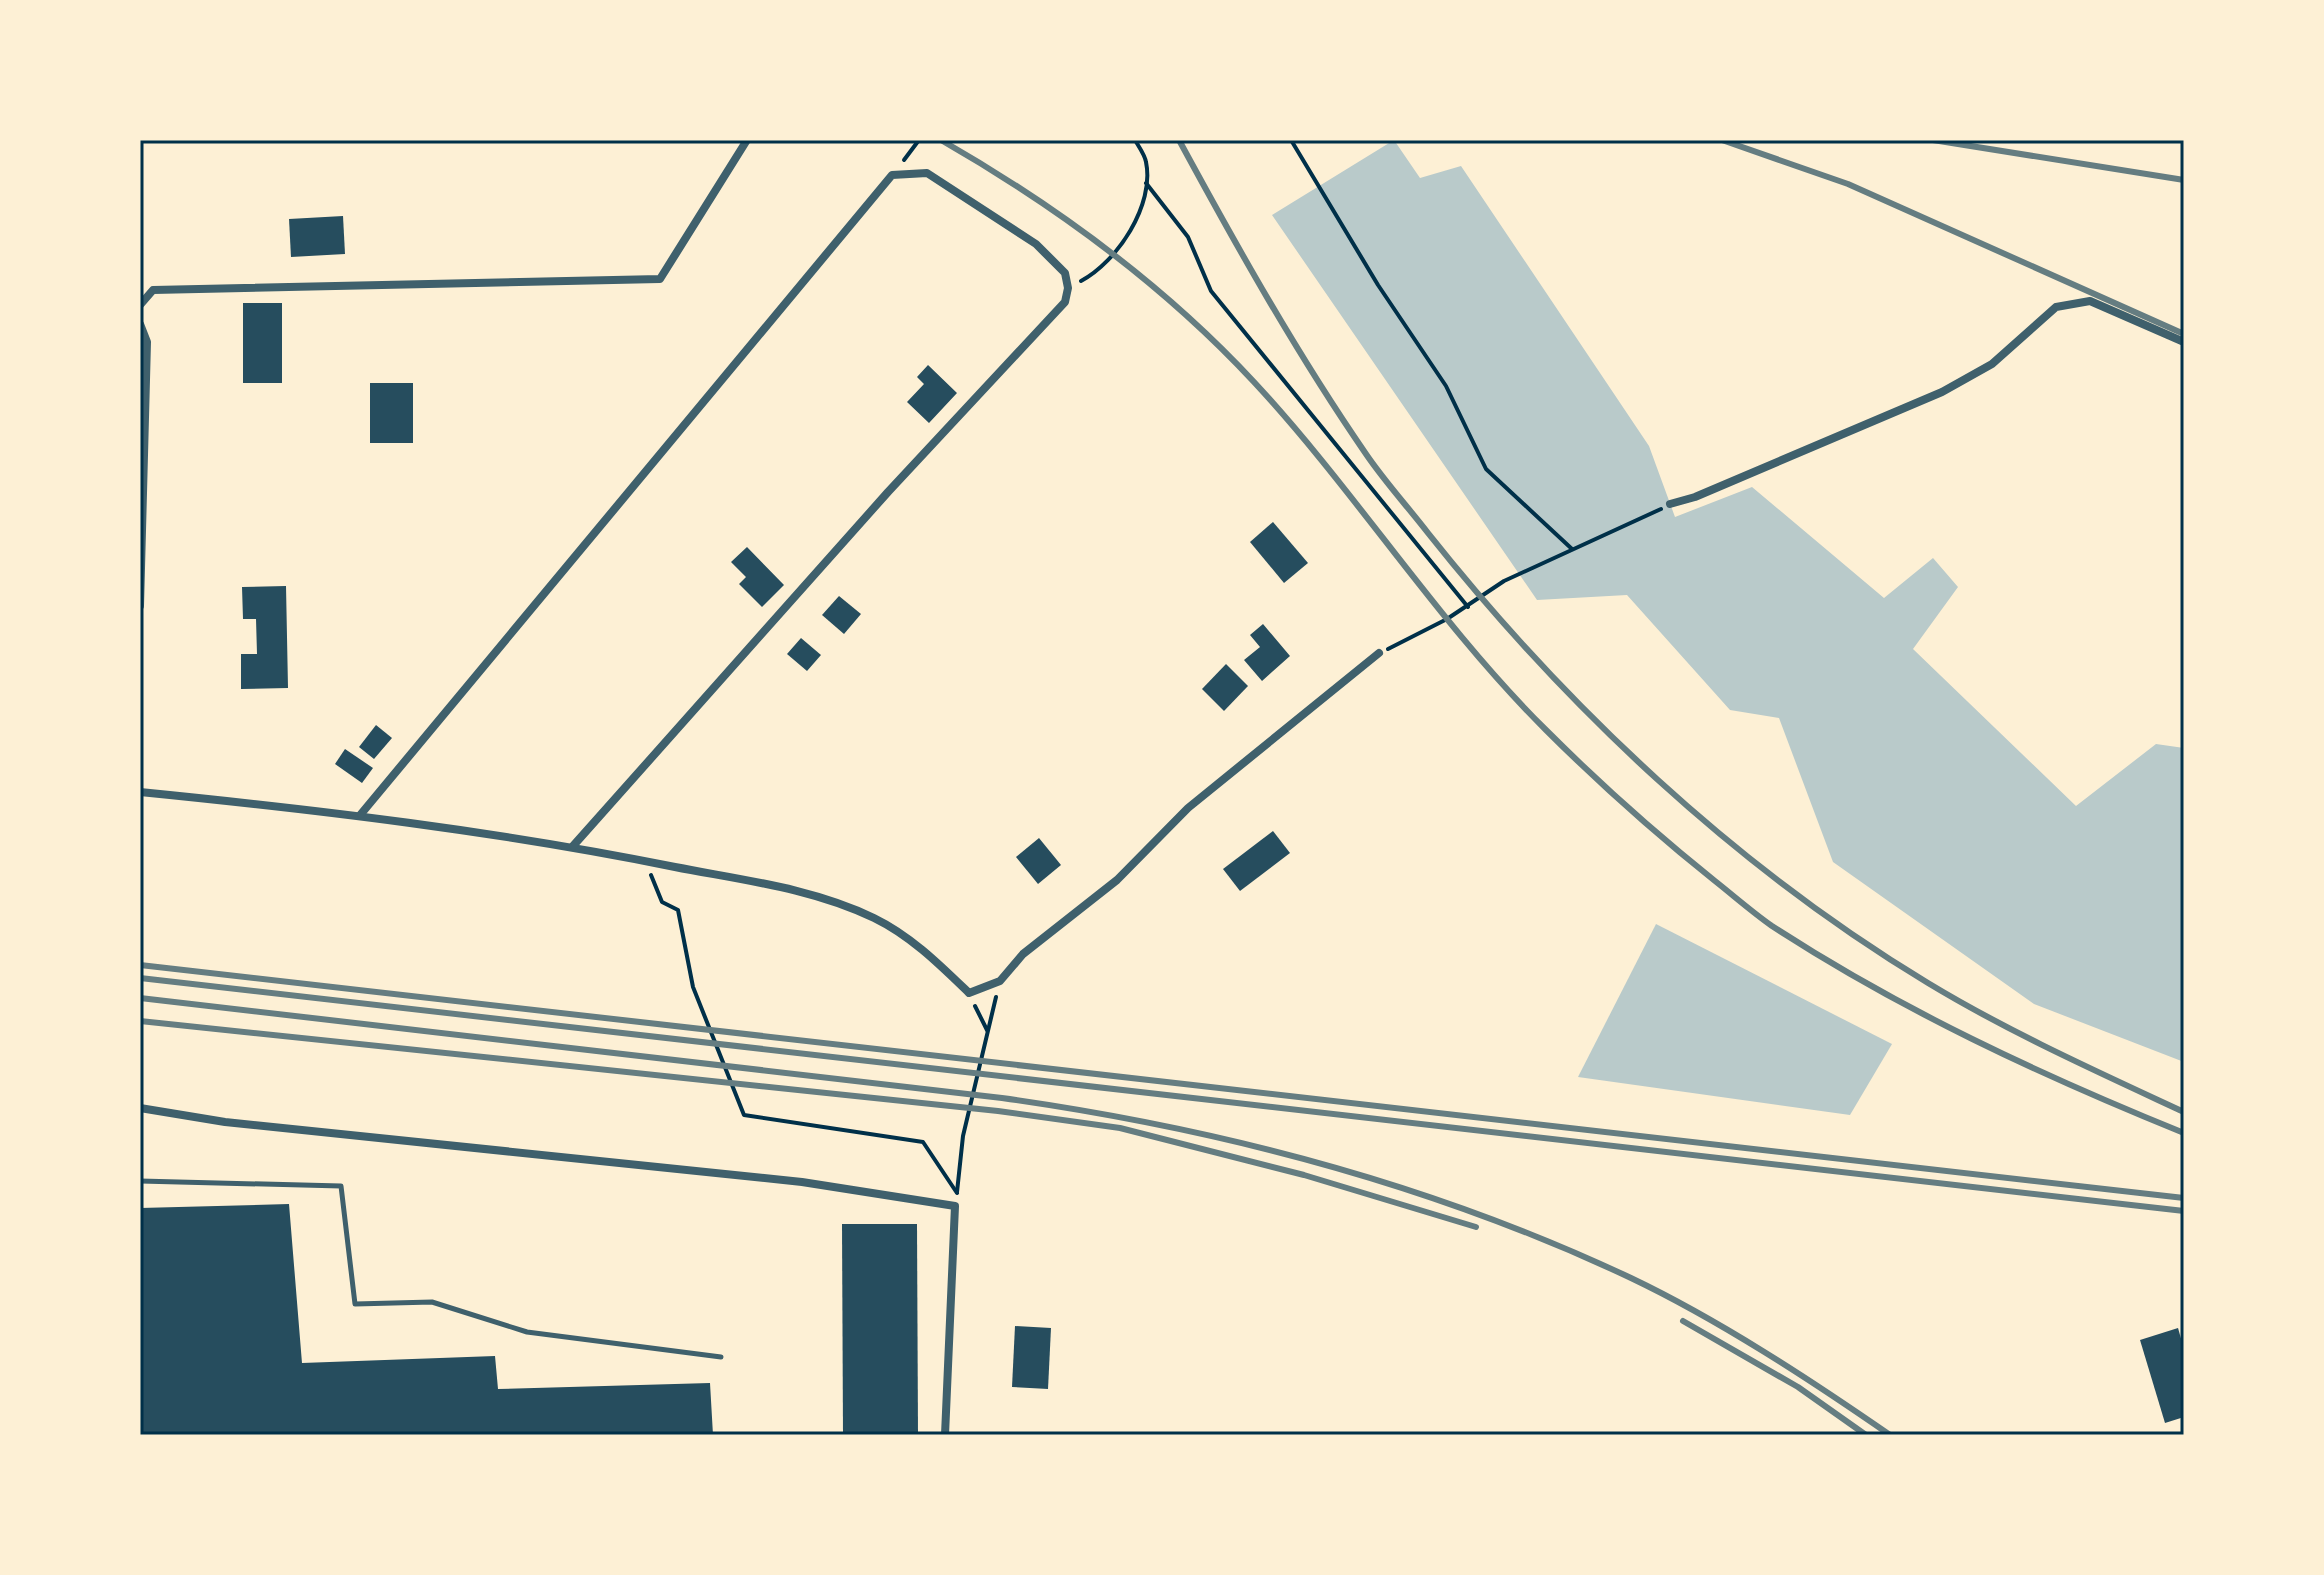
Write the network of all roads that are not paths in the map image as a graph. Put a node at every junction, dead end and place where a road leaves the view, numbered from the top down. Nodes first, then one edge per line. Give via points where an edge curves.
1 (747, 140) edge
2 (140, 305) edge
3 (140, 324) edge
4 (2184, 342) edge
5 (1670, 504) road end
6 (140, 606) edge
7 (1379, 653) road end
8 (140, 792) edge
9 (361, 814) junction
10 (573, 846) junction
11 (140, 1108) edge
12 (140, 1181) edge
13 (721, 1357) dead end
14 (945, 1435) edge

1 - 2 street via 660,279 153,290
3 - 6 street via 147,342
4 - 5 street via 2090,301 2056,307 1992,364 1942,392
7 - 10 street via 1188,808 1117,880 1023,954 1000,981 969,993 923,949 861,913 816,895
8 - 9 street
9 - 10 street
9 - 10 street via 892,175 927,173 1036,244 1065,273 1065,302
11 - 14 street via 241,1124 802,1182 955,1206
12 - 13 lane via 341,1186 355,1304 432,1302 527,1332

